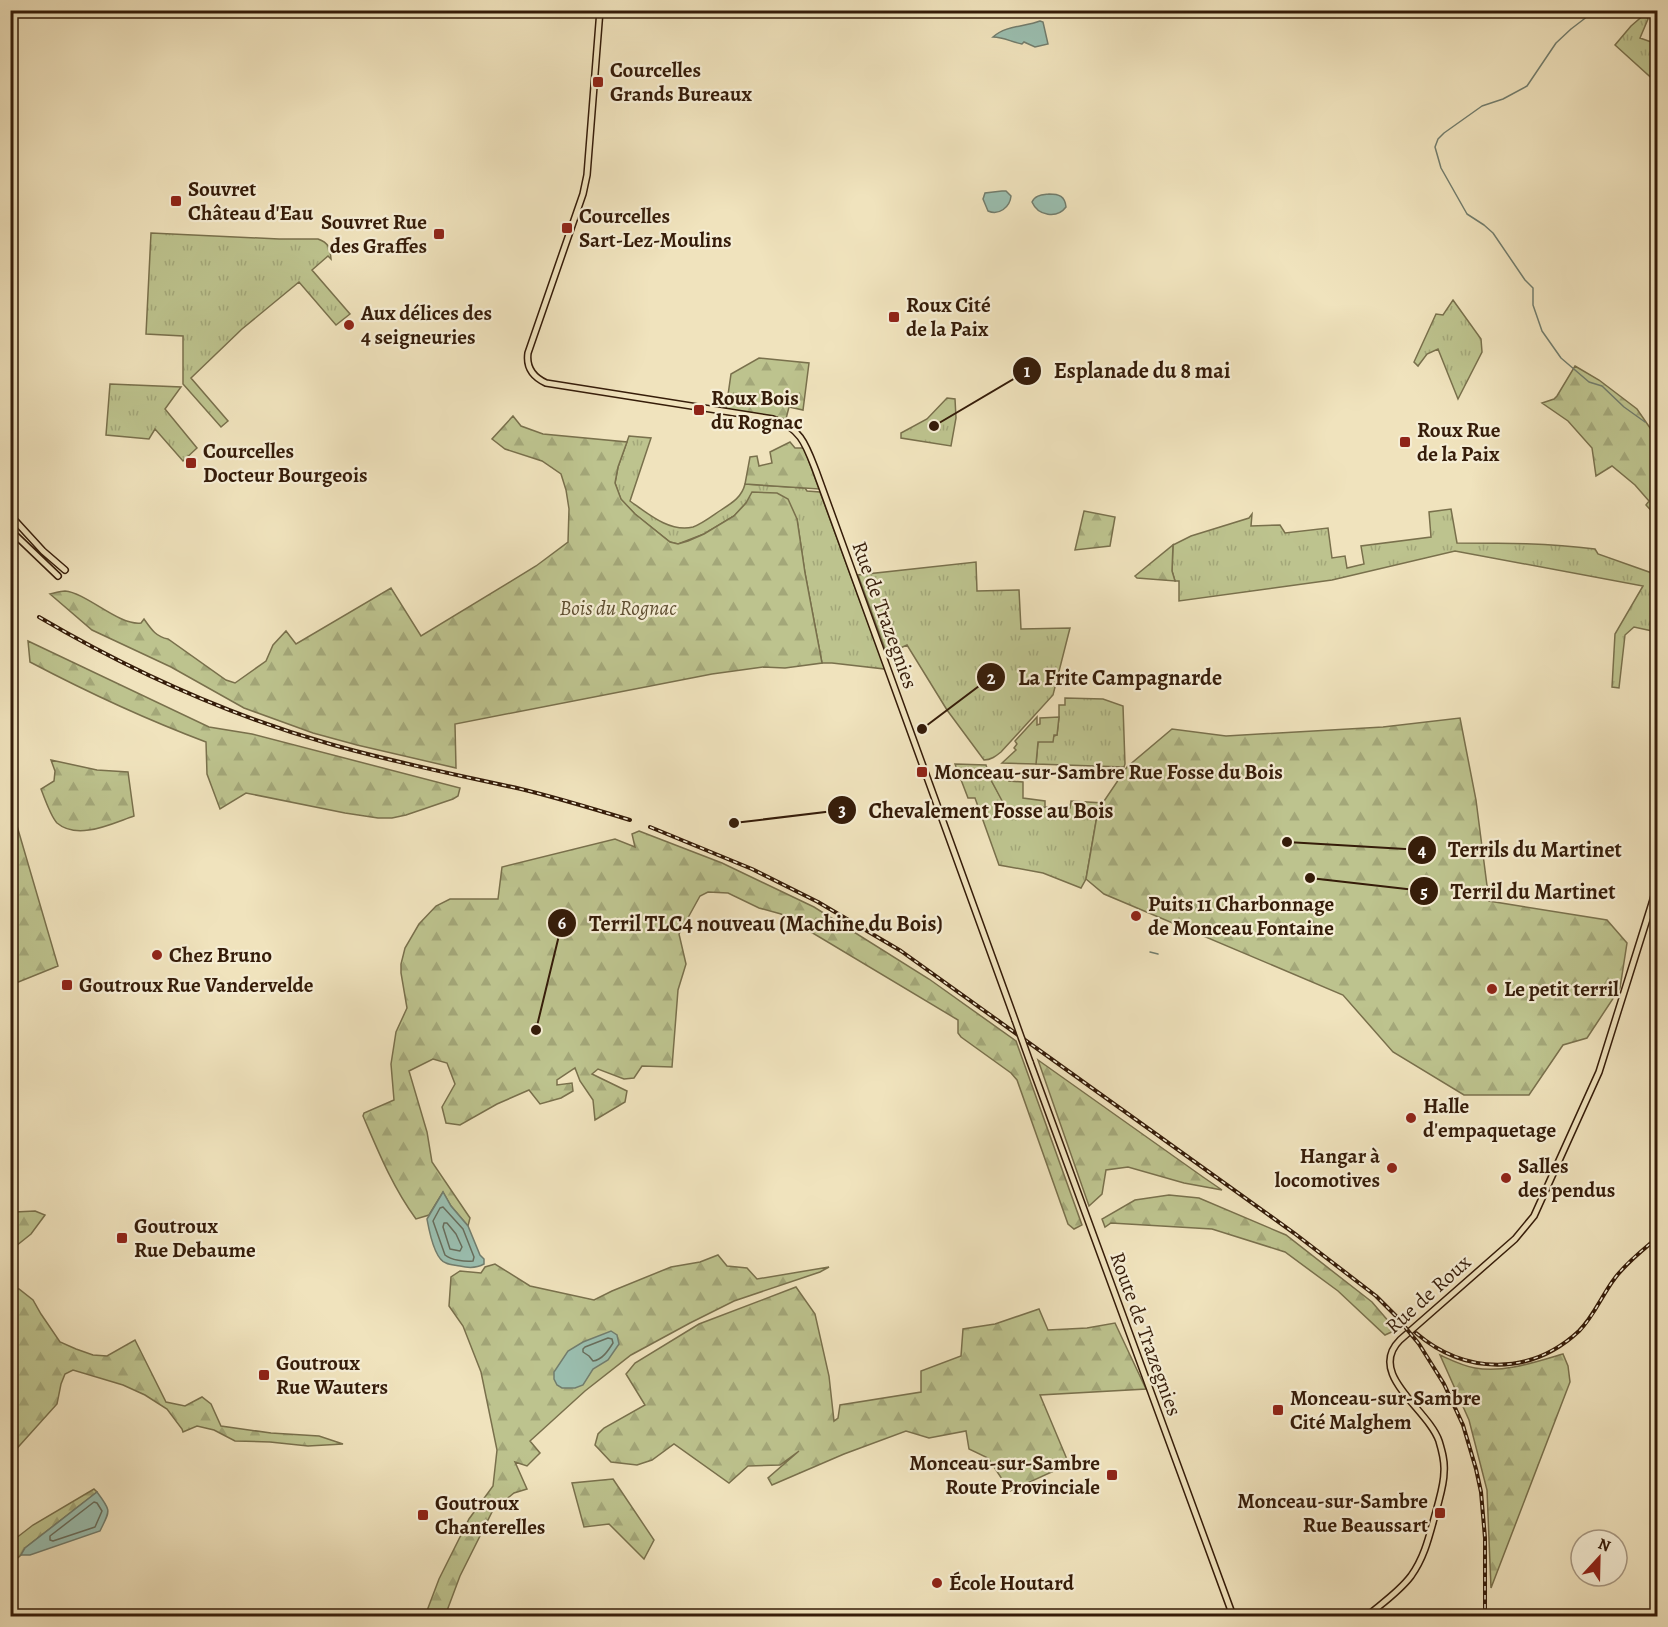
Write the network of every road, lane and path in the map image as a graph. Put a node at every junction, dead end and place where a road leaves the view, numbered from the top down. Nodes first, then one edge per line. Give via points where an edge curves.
1 (600, 10) edge
2 (10, 515) edge
3 (10, 530) edge
4 (65, 570) dead end
5 (58, 576) dead end
6 (1658, 881) edge
7 (1030, 1062) joint
8 (1233, 1617) edge
9 (1367, 1617) edge

1 - 7 main road, Rue de Trazegnies, bridge via 588,170 528,354 530,368 550,384 773,419 801,436
2 - 4 main road
3 - 5 main road
6 - 9 main road, Rue de Roux via 1603,1060 1531,1220 1392,1351 1390,1366 1394,1379 1437,1437 1444,1480 1421,1560 1406,1582
7 - 8 main road, Route de Trazegnies

